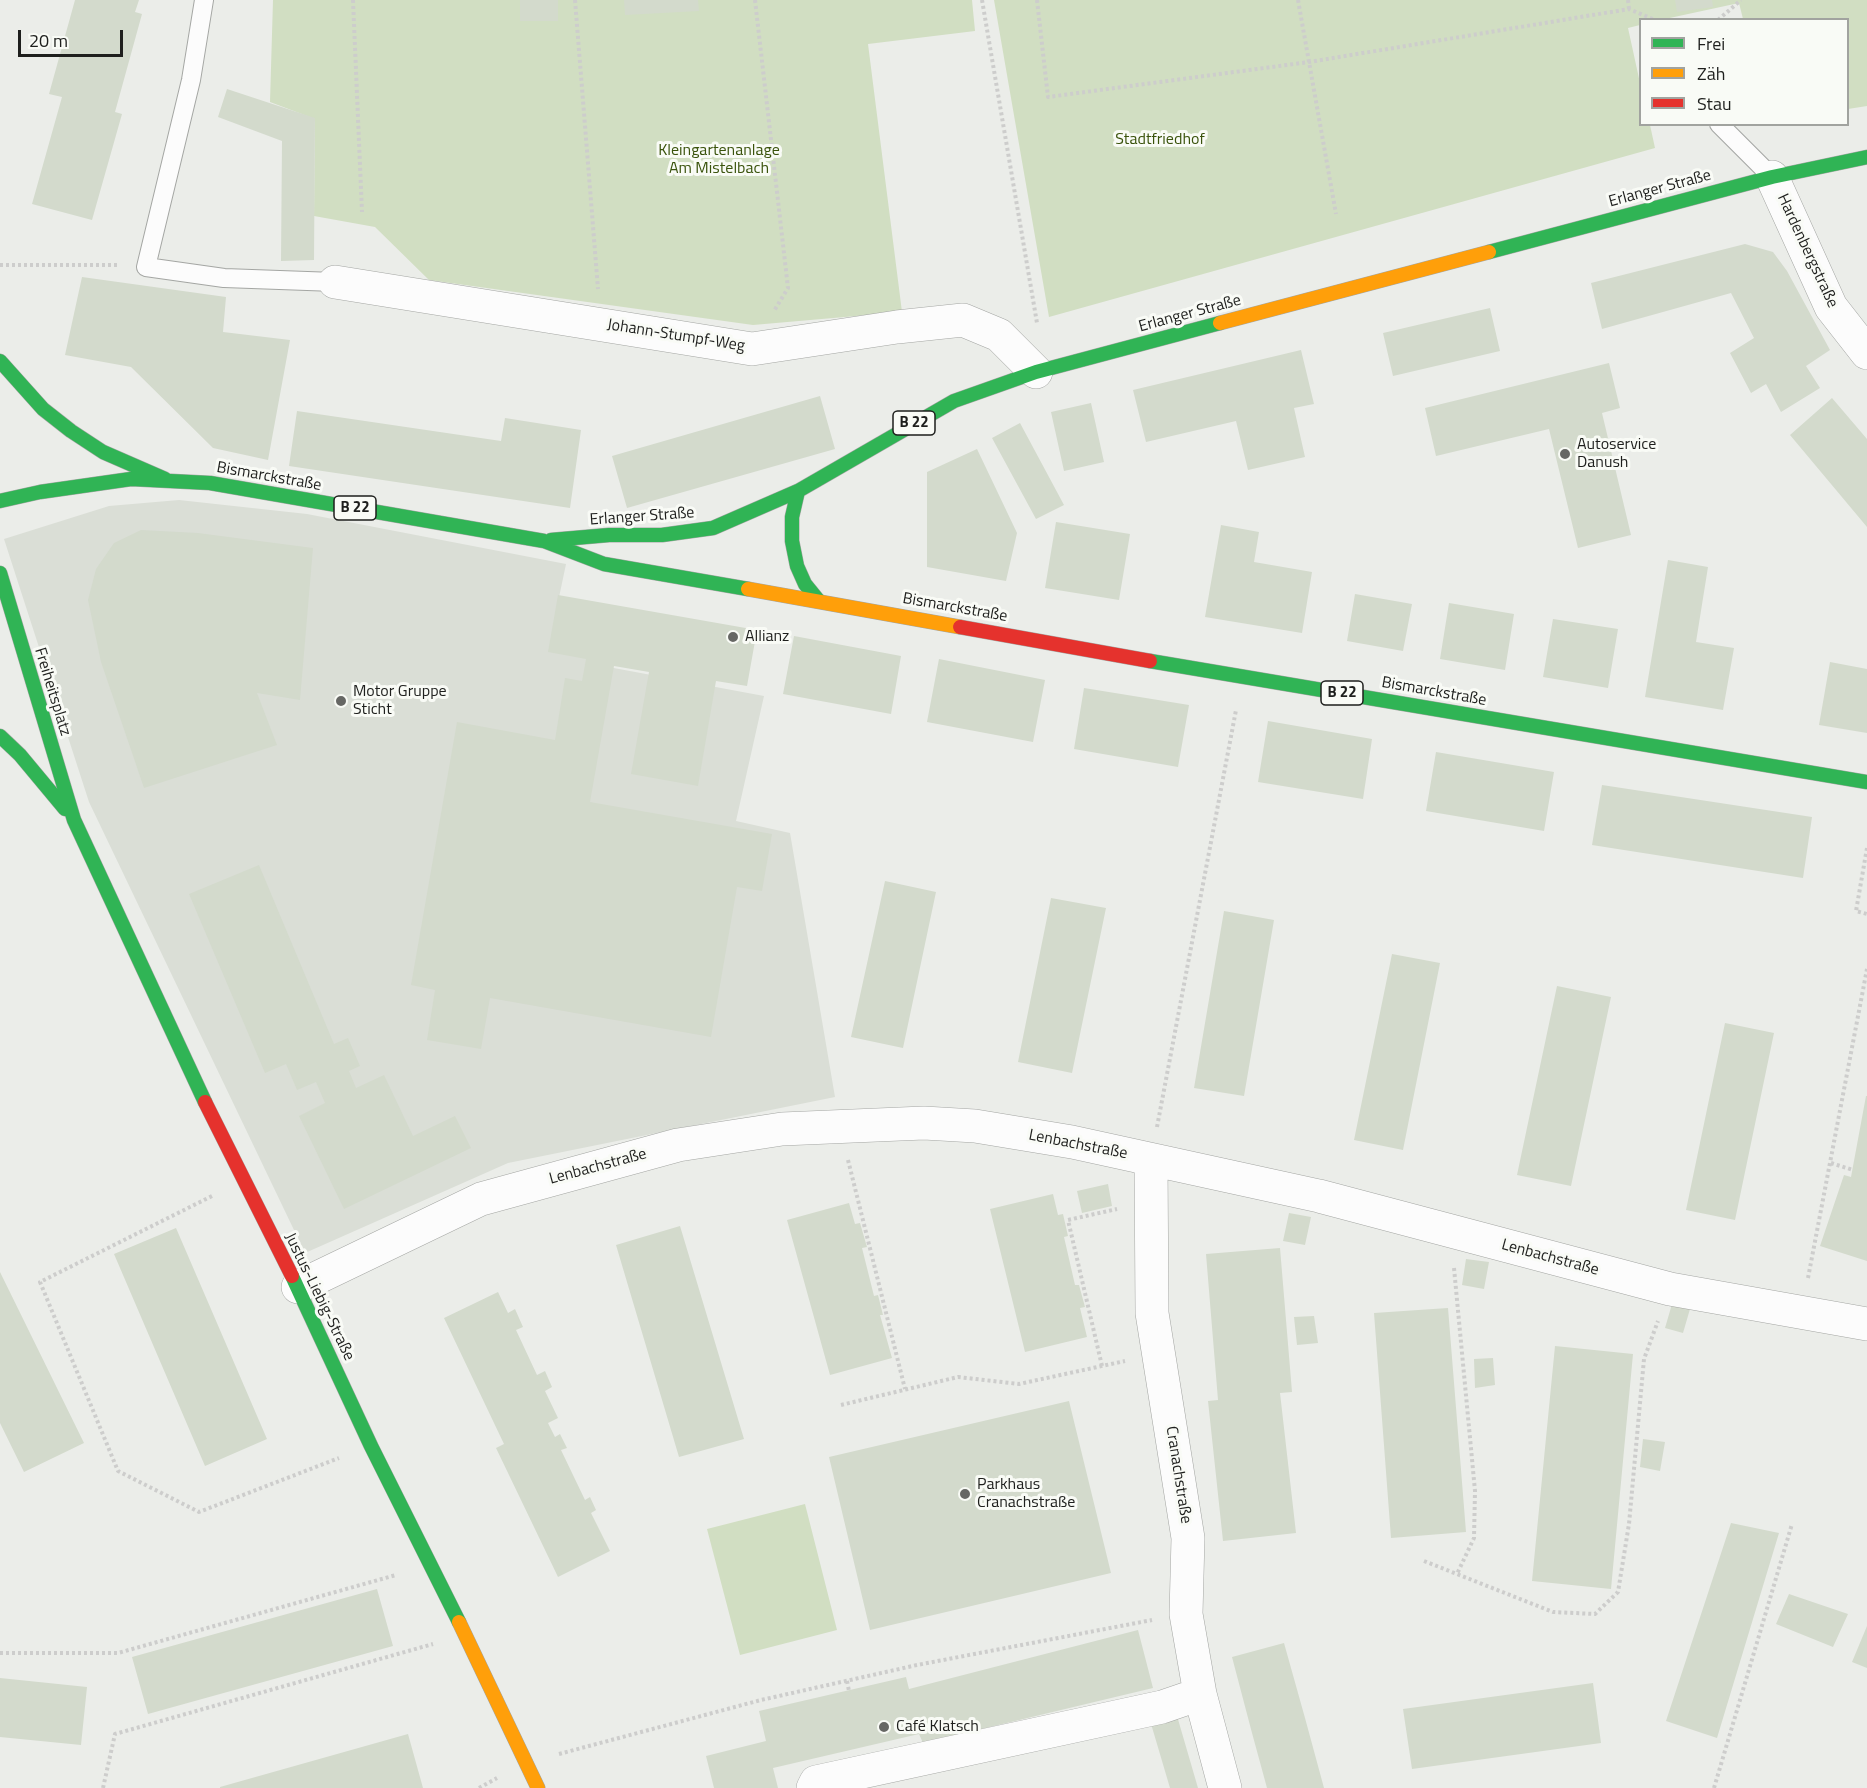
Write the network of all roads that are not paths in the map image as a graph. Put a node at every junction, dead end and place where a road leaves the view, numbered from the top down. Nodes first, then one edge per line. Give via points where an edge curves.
1 (204, 0) edge
2 (1721, 126) edge
3 (1867, 157) edge
4 (1772, 177) junction
5 (335, 282) joint
6 (1867, 352) edge
7 (0, 361) edge
8 (1036, 372) junction
9 (165, 479) junction
10 (798, 491) junction
11 (0, 501) edge
12 (544, 541) junction
13 (0, 573) edge
14 (818, 600) junction
15 (0, 736) edge
16 (1867, 782) edge
17 (74, 820) junction
18 (1151, 1160) junction
19 (298, 1287) junction
20 (1867, 1324) edge
21 (1200, 1694) junction
22 (538, 1788) edge
23 (813, 1788) edge
24 (1225, 1788) edge

1 - 5 lane via 191,80 146,267 224,278
2 - 4 lane
3 - 4 main road, Erlanger Straße / B 22
4 - 6 street, Hardenbergstraße via 1831,307
4 - 8 main road, Erlanger Straße / B 22
5 - 8 street, Johann-Stumpf-Weg via 752,349 963,320 999,335
7 - 9 main road via 43,409 71,431 104,452
8 - 10 main road, Erlanger Straße / B 22 via 954,401
9 - 11 main road, B 22 via 131,479
9 - 12 main road, Bismarckstraße / B 22 via 210,483
10 - 12 main road, Erlanger Straße / B 22 via 736,519 689,533
10 - 14 main road via 792,541 804,584
12 - 14 main road, B 22 via 604,564
13 - 17 main road, Freiheitsplatz
14 - 16 main road, Bismarckstraße / B 22
15 - 17 main road
17 - 19 main road, Justus-Liebig-Straße via 243,1181
18 - 19 street, Lenbachstraße via 975,1126 924,1123 783,1129 678,1145 490,1197
18 - 20 street, Lenbachstraße via 1318,1196 1670,1289
18 - 21 street, Cranachstraße via 1152,1313 1188,1538 1186,1614
19 - 22 main road, Justus-Liebig-Straße
21 - 23 street via 1162,1707 816,1782
21 - 24 street, Cranachstraße

